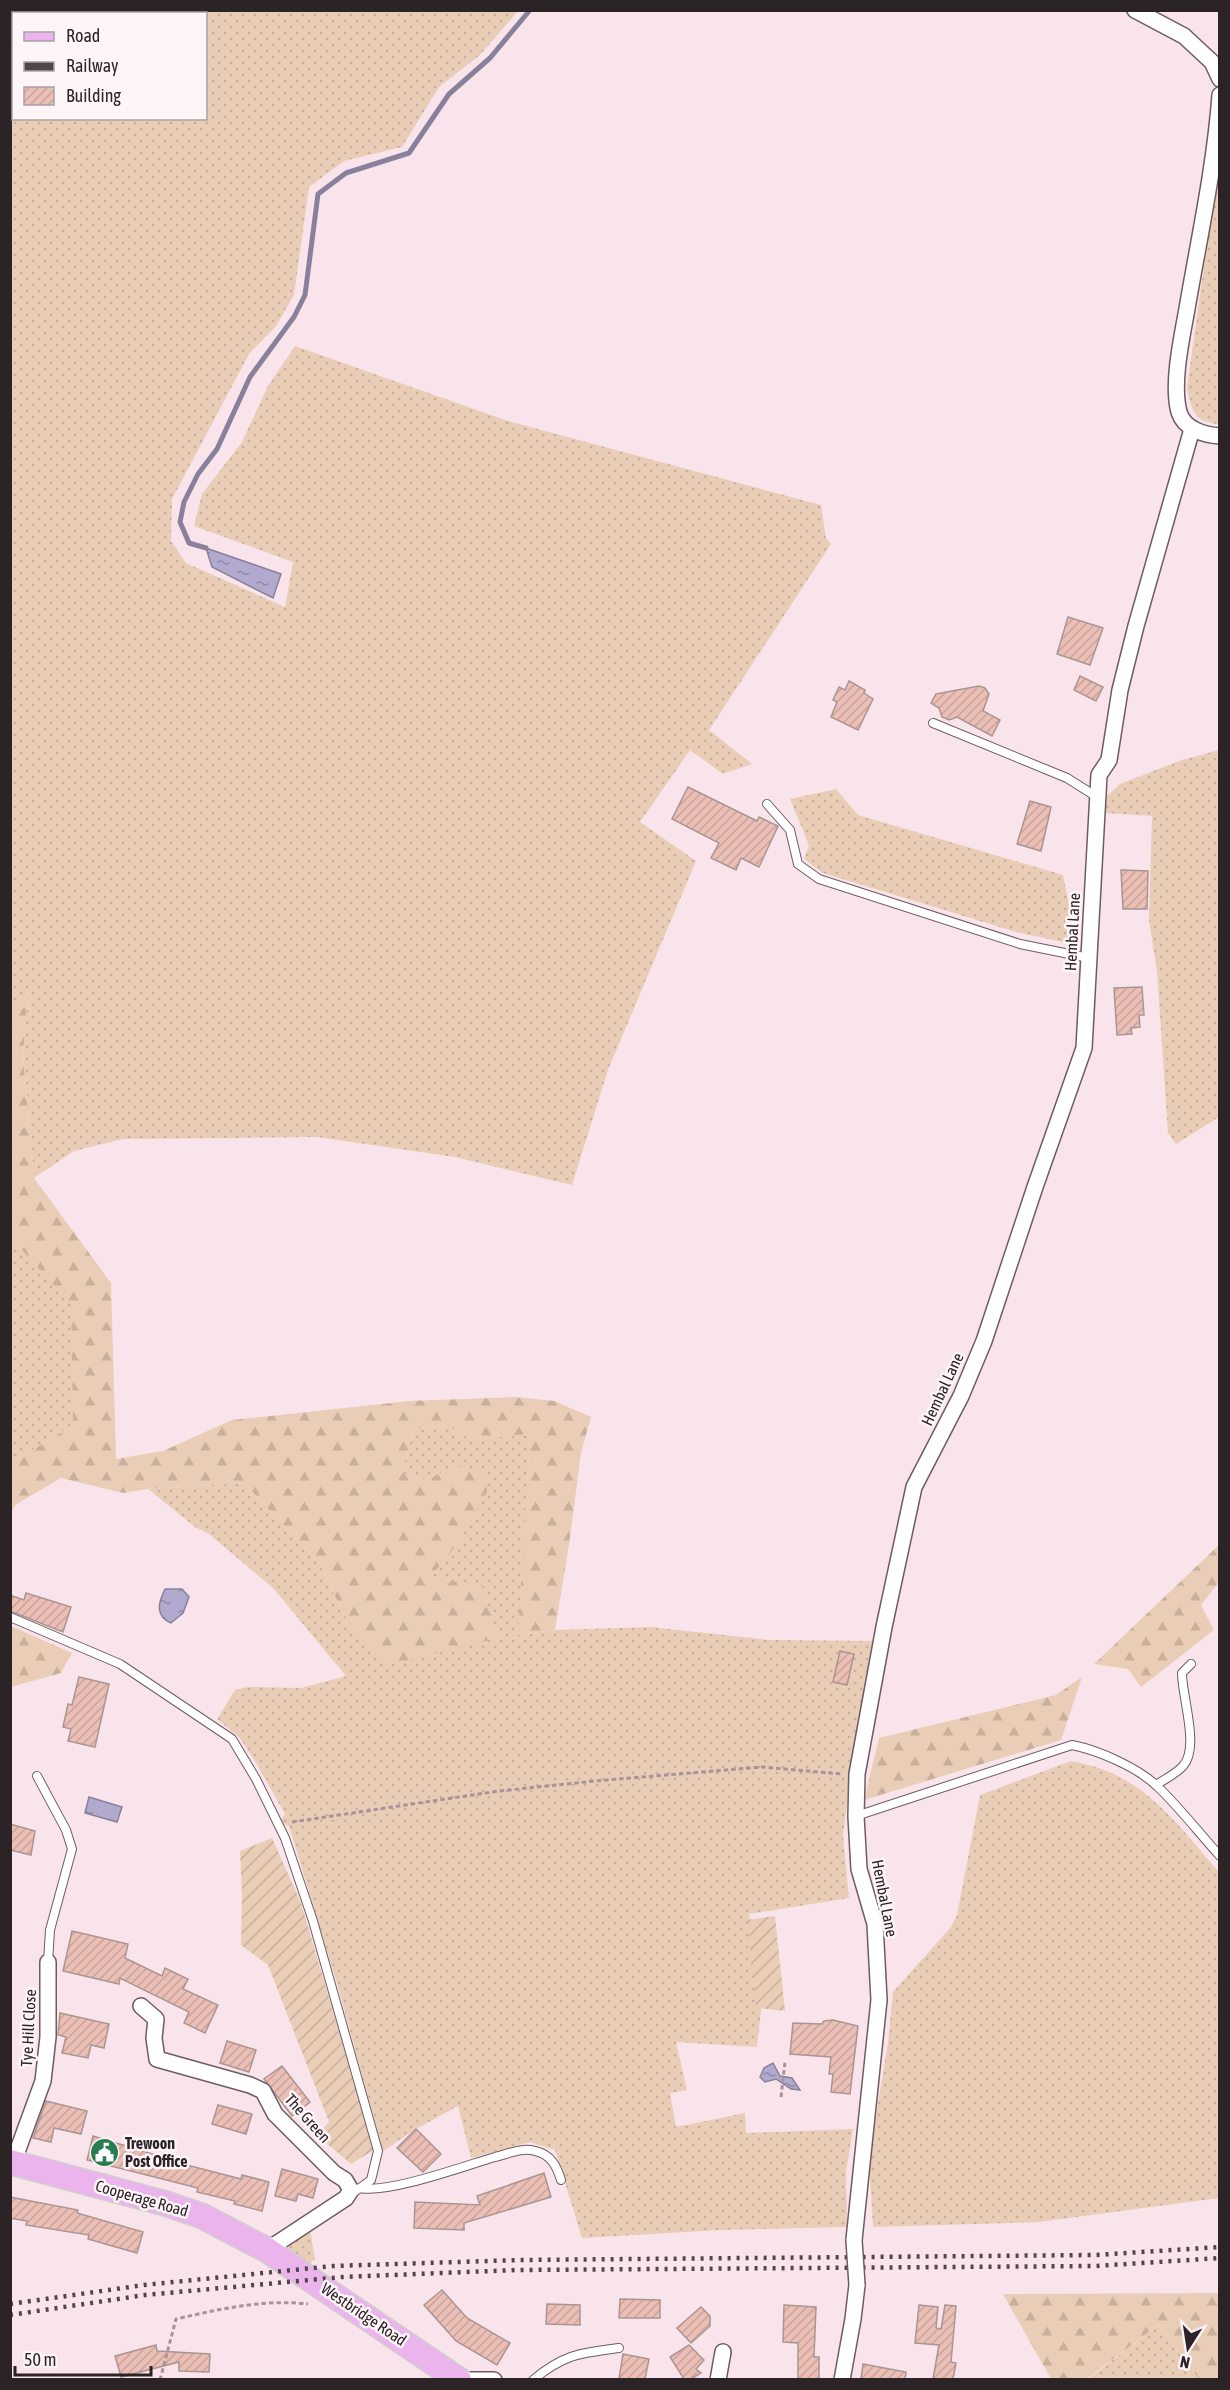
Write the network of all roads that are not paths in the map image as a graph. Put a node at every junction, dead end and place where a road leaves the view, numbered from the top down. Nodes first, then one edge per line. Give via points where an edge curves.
1 (1136, 10) edge
2 (1220, 80) edge
3 (1220, 95) edge
4 (1192, 429) junction
5 (1220, 436) edge
6 (933, 723) dead end
7 (1097, 797) junction
8 (767, 804) dead end
9 (1089, 958) junction
10 (10, 1617) edge
11 (1191, 1664) dead end
12 (38, 1776) dead end
13 (1156, 1785) junction
14 (856, 1816) junction
15 (1220, 1856) edge
16 (48, 1962) joint
17 (141, 2006) dead end
18 (12, 2163) edge
19 (561, 2180) dead end
20 (360, 2188) junction
21 (346, 2198) junction
22 (267, 2250) junction
23 (619, 2348) dead end
24 (723, 2352) dead end
25 (459, 2379) edge
26 (468, 2379) edge
27 (494, 2379) edge
28 (533, 2379) edge
29 (718, 2379) edge
30 (842, 2379) edge

1 - 2 street via 1184,36 1212,62
3 - 4 street via 1177,370 1179,412
4 - 5 street
4 - 7 street, Hembal Lane via 1136,626 1120,690 1109,760 1099,775
6 - 7 lane via 1067,778
7 - 9 street, Hembal Lane
8 - 9 lane via 790,830 798,864 819,879 1020,944
9 - 14 street, Hembal Lane via 1084,1048 984,1341 961,1396 914,1487 857,1774
10 - 20 lane via 120,1664 232,1738 278,1824 313,1921 378,2151 371,2180
11 - 13 lane via 1182,1673 1190,1756 1182,1767
12 - 16 lane via 72,1849 50,1930
13 - 14 lane via 1111,1756 1072,1745
13 - 15 lane
14 - 30 street, Hembal Lane, bridge via 859,1869 875,1924 879,2000 854,2240 854,2319
16 - 18 street, Tye Hill Close via 48,2037 43,2081
17 - 21 street, The Green via 156,2019 157,2059 263,2091 275,2114 345,2181 351,2190
18 - 22 main road, Cooperage Road via 164,2202 202,2216
19 - 20 lane via 557,2166 549,2158 537,2151 520,2150 424,2178 372,2190
20 - 21 lane
21 - 22 street
22 - 25 main road, Westbridge Road
23 - 28 lane via 571,2356 553,2363
24 - 29 street
26 - 27 street

